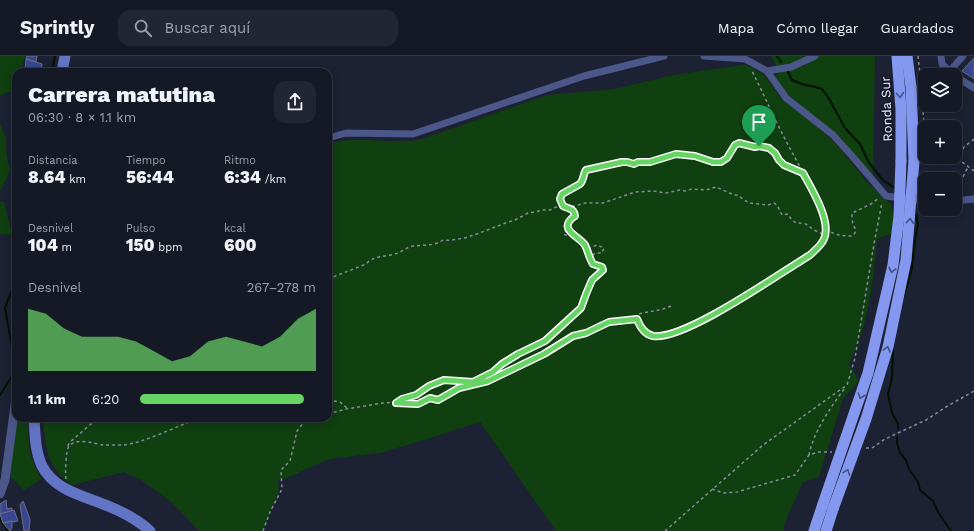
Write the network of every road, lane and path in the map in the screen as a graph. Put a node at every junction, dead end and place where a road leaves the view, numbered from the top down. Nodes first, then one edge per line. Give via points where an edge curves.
1 (65, 56) edge
2 (664, 56) edge
3 (704, 56) edge
4 (815, 56) edge
5 (897, 56) edge
6 (907, 56) edge
7 (918, 56) edge
8 (941, 56) edge
9 (963, 56) edge
10 (745, 59) junction
11 (63, 68) edge
12 (946, 68) edge
13 (956, 68) edge
14 (767, 72) junction
15 (962, 80) edge
16 (974, 88) edge
17 (924, 120) edge
18 (332, 137) edge
19 (974, 140) edge
20 (968, 167) junction
21 (974, 171) edge
22 (803, 173) junction
23 (962, 178) edge
24 (974, 199) edge
25 (918, 200) edge
26 (962, 200) edge
27 (566, 207) junction
28 (568, 225) junction
29 (826, 229) junction
30 (572, 234) junction
31 (825, 235) junction
32 (586, 248) junction
33 (590, 260) junction
34 (332, 277) edge
35 (671, 306) dead end
36 (637, 319) junction
37 (847, 385) junction
38 (332, 401) edge
39 (396, 403) junction
40 (347, 408) junction
41 (332, 413) edge
42 (13, 422) edge
43 (34, 422) edge
44 (93, 422) edge
45 (189, 422) edge
46 (294, 422) edge
47 (304, 422) joint
48 (68, 446) junction
49 (809, 455) dead end
50 (71, 492) junction
51 (0, 494) edge
52 (150, 531) edge
53 (263, 531) edge
54 (665, 531) edge
55 (814, 531) edge
56 (826, 531) edge

1 - 11 main road
2 - 18 street via 584,76 412,134 346,133
3 - 10 street
4 - 14 street via 791,67
5 -> 55 highway, Ronda Sur, bridge via 901,161 899,216 893,265 868,373
56 -> 6 highway, Ronda Sur, bridge via 866,420 888,347 906,260 914,161
7 - 17 path
8 - 12 street via 942,64
9 - 13 street
10 - 14 street
10 - 22 path
14 - 25 street via 786,98 833,135 886,196
15 - 16 street
19 - 20 path via 964,147 959,156
20 - 21 path
20 - 23 path
22 - 27 path via 784,165 769,148 739,143 721,162 676,154 647,163 622,162 589,168 584,173 582,182 560,197 561,203
22 - 29 path via 819,204
24 - 26 street
27 - 28 path via 575,213
27 - 31 path via 603,203 635,192 685,192 716,187 737,194 749,203 768,206 774,203 782,216 788,214 791,220 798,224 806,224
27 - 34 path via 528,213 463,238 411,246 397,253 369,260 366,264
28 - 30 path
28 - 30 path via 564,234
29 - 31 path
29 - 37 path via 833,234 852,236 856,232 852,213 883,197 855,358
30 - 32 path
31 - 36 path via 818,248 810,255 694,325 667,335 653,336 646,333
32 - 33 path
32 - 33 path via 604,248 602,253 592,254
33 - 39 path via 603,270 592,280 581,308 545,341 518,354 493,372 473,382 444,380
35 - 36 path via 639,314
36 - 39 path via 609,322 573,336 544,354 488,381 459,388 438,400 430,398 418,404
37 - 49 path via 817,434
37 - 54 path via 763,445
38 - 40 path via 340,402
39 - 40 path
40 - 41 path
42 - 51 street via 5,480
43 - 50 main road via 35,442 42,466 60,487
44 - 48 path
45 - 48 path via 126,445 104,445 88,441
46 - 47 path
47 - 53 path via 297,431 290,461 281,470 282,488
48 - 50 path via 65,473
50 - 52 main road via 124,513

